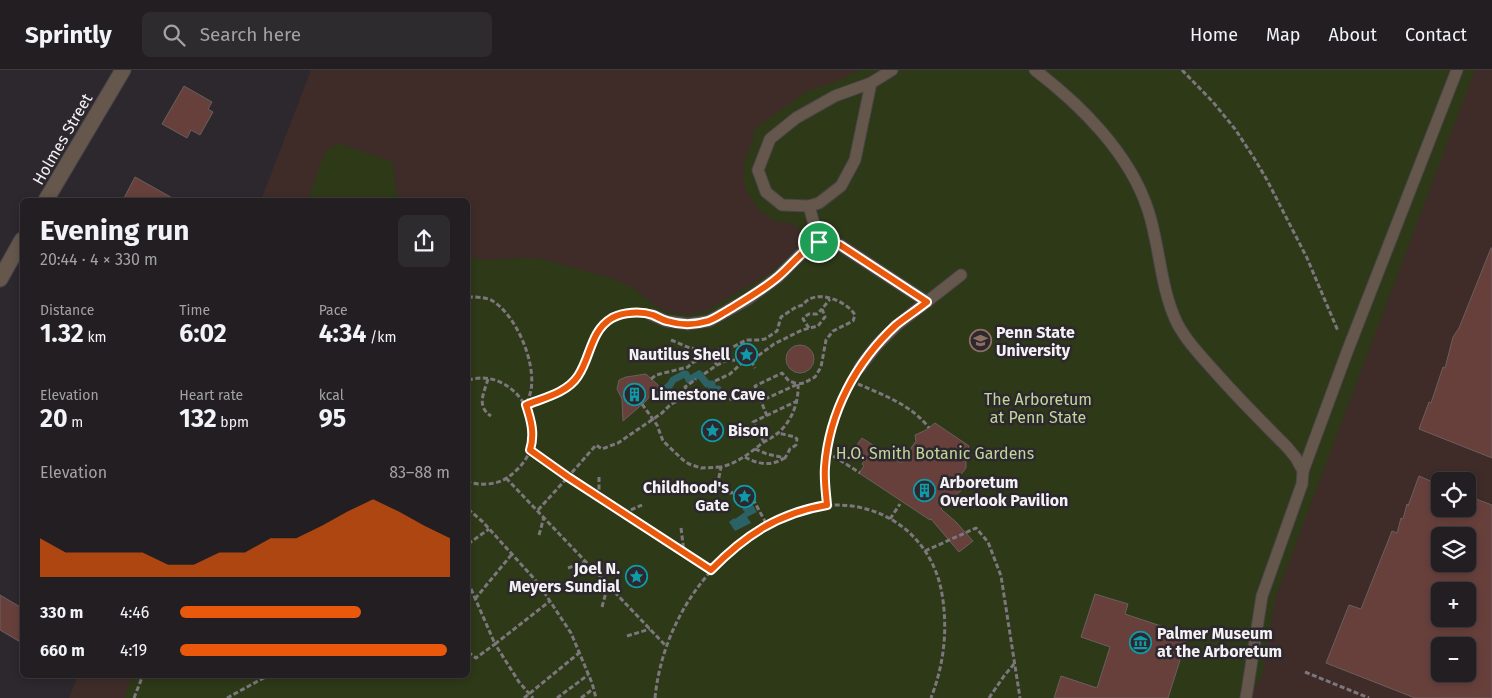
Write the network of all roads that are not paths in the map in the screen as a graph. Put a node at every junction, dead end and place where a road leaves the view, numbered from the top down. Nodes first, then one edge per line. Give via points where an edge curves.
1 (123, 70) edge
2 (892, 70) edge
3 (1036, 70) edge
4 (1458, 70) edge
5 (870, 84) junction
6 (47, 198) edge
7 (809, 206) junction
8 (819, 242) junction
9 (20, 244) edge
10 (960, 275) dead end
11 (0, 279) edge
12 (927, 302) junction
13 (652, 315) road end
14 (860, 367) road end
15 (1303, 471) junction
16 (1246, 698) edge

1 - 6 street, Holmes Street
2 - 5 lane
3 - 15 lane via 1088,117 1116,149 1139,187 1148,209 1168,297 1185,336 1287,447
4 - 15 lane
5 - 7 lane via 855,160 841,186
5 - 7 lane via 835,96 796,118 770,138 758,170 766,192 782,205
7 - 8 lane
8 - 12 lane via 840,245
8 - 13 lane via 748,299 709,321 688,324
9 - 11 street
10 - 12 lane
12 - 14 lane via 897,325
15 - 16 lane via 1302,484 1262,596

